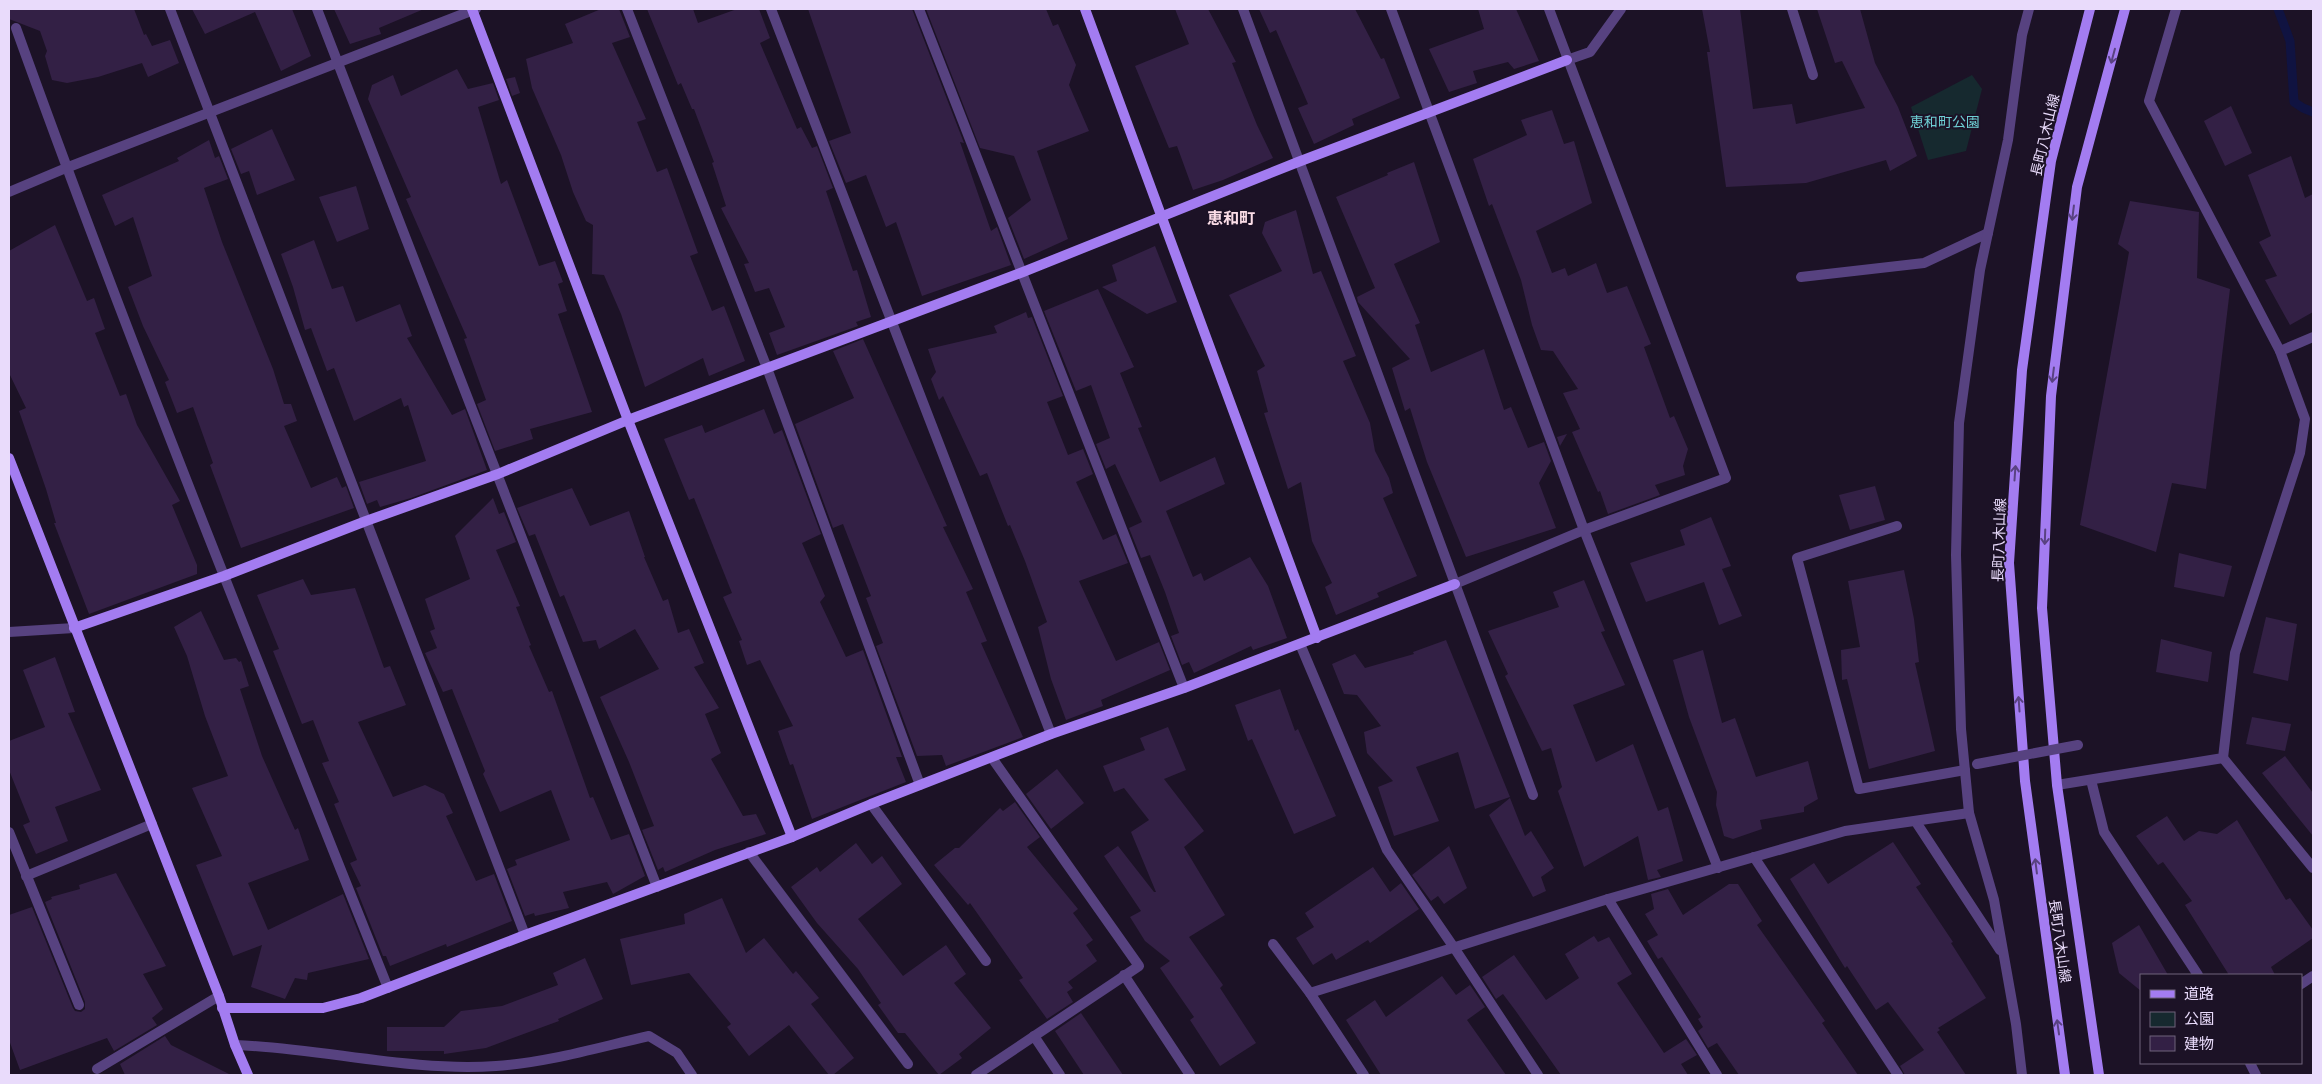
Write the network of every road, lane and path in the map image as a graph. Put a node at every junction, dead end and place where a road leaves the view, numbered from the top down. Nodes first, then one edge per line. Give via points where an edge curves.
1 (170, 9) edge
2 (318, 9) edge
3 (474, 9) edge
4 (628, 9) edge
5 (771, 9) edge
6 (919, 9) edge
7 (1085, 9) edge
8 (1243, 9) edge
9 (1391, 9) edge
10 (1549, 9) edge
11 (1622, 9) edge
12 (1792, 9) edge
13 (2029, 9) edge
14 (2090, 9) edge
15 (2125, 9) edge
16 (2176, 9) edge
17 (16, 28) dead end
18 (1567, 60) junction
19 (338, 62) junction
20 (1813, 74) dead end
21 (209, 112) junction
22 (1430, 112) junction
23 (1298, 162) junction
24 (66, 168) junction
25 (9, 192) edge
26 (1162, 216) junction
27 (1988, 234) junction
28 (1023, 272) junction
29 (1801, 277) dead end
30 (892, 321) junction
31 (2313, 337) edge
32 (2280, 351) junction
33 (767, 368) junction
34 (628, 420) junction
35 (9, 458) edge
36 (498, 474) junction
37 (366, 521) junction
38 (1897, 526) dead end
39 (1584, 530) junction
40 (224, 576) junction
41 (1455, 584) junction
42 (74, 628) junction
43 (9, 632) edge
44 (1317, 638) junction
45 (1300, 644) junction
46 (1184, 688) junction
47 (1051, 734) junction
48 (2078, 745) dead end
49 (992, 758) junction
50 (2223, 758) junction
51 (1965, 767) junction
52 (2091, 780) junction
53 (920, 785) junction
54 (2057, 785) junction
55 (1533, 795) dead end
56 (871, 804) junction
57 (1969, 813) junction
58 (1916, 822) junction
59 (152, 824) junction
60 (9, 832) edge
61 (792, 838) junction
62 (749, 852) junction
63 (1754, 857) junction
64 (1718, 868) junction
65 (2313, 868) edge
66 (26, 876) junction
67 (657, 887) junction
68 (1608, 899) junction
69 (525, 935) junction
70 (1273, 944) dead end
71 (1456, 949) junction
72 (2004, 955) junction
73 (986, 961) dead end
74 (2197, 974) edge
75 (1124, 976) junction
76 (2313, 976) edge
77 (2302, 983) edge
78 (388, 988) junction
79 (1310, 993) junction
80 (220, 996) junction
81 (80, 1005) dead end
82 (222, 1008) junction
83 (1034, 1036) junction
84 (234, 1045) junction
85 (908, 1064) dead end
86 (96, 1069) dead end
87 (460, 1071) edge
88 (248, 1075) edge
89 (692, 1075) edge
90 (976, 1075) edge
91 (1060, 1075) edge
92 (1190, 1075) edge
93 (1364, 1075) edge
94 (1538, 1075) edge
95 (1717, 1075) edge
96 (1898, 1075) edge
97 (2022, 1075) edge
98 (2065, 1075) edge
99 (2099, 1075) edge

1 - 21 street
2 - 19 street
3 - 19 street
3 - 34 street
4 - 33 street
5 - 30 street
6 - 28 street
7 - 26 street
8 - 23 street
9 - 22 street
10 - 18 street
11 - 18 street via 1590,52
12 - 20 street
13 - 27 street via 2022,35 2008,140
98 -> 14 street, 長町八木山線 via 2025,781 2009,563 2022,370 2051,161
15 -> 54 street via 2077,187 2050,396 2042,608
16 - 32 street via 2149,102
17 - 24 street
18 - 22 street
18 - 39 street via 1726,478
19 - 21 street
19 - 36 street
21 - 24 street
21 - 37 street
22 - 23 street
22 - 39 street
23 - 26 street
23 - 41 street
24 - 25 street
24 - 40 street
26 - 28 street
26 - 44 street
27 - 29 street via 1924,262
27 - 51 street via 1980,270 1960,424 1956,555
28 - 30 street
28 - 46 street
30 - 33 street
30 - 47 street
31 - 32 street
32 - 50 street via 2305,420 2300,453 2235,653
33 - 34 street
33 - 53 street
34 - 36 street
34 - 61 street
35 - 42 street
36 - 37 street
36 - 67 street
37 - 40 street
37 - 69 street
38 - 51 street via 1797,558 1859,789
39 - 41 street
39 - 64 street
40 - 42 street
40 - 78 street
41 - 44 street
41 - 55 street
42 - 43 street
42 - 59 street
44 - 45 street
45 - 46 street
45 - 71 street via 1387,850
46 - 47 street
47 - 49 street
48 - 51 street, bridge
49 - 53 street
49 - 75 street via 1139,966
50 - 52 street
50 - 65 street
51 - 57 street
52 - 54 street
52 - 74 street via 2104,832
53 - 56 street
54 - 99 street
56 - 61 street
56 - 73 street
57 - 58 street
57 - 72 street via 1994,900
58 - 63 street via 1845,832
58 - 72 street
59 - 66 street
59 - 80 street
60 - 66 street
61 - 62 street
62 - 67 street
62 - 85 street
63 - 64 street
63 - 96 street
64 - 68 street
66 - 81 street
67 - 69 street
68 - 71 street
68 - 95 street
69 - 78 street
70 - 79 street
71 - 79 street
71 - 94 street
72 - 97 street
75 - 83 street
75 - 92 street
76 - 77 street
78 - 82 street via 323,1008
79 - 93 street
80 - 82 street
80 - 86 street
82 - 84 street
83 - 90 street
83 - 91 street
84 - 87 street
84 - 88 street
87 - 89 street via 551,1057 649,1036 677,1053

